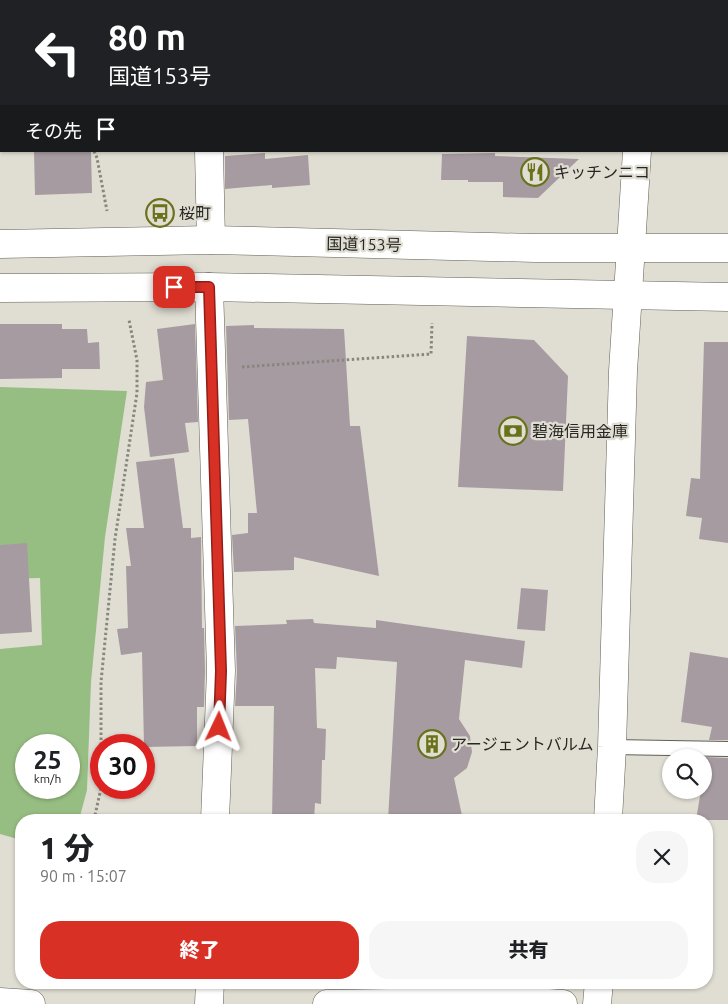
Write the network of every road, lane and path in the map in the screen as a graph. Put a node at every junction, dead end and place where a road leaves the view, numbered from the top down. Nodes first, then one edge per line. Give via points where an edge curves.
1 (94, 152) edge
2 (209, 152) edge
3 (637, 152) edge
4 (210, 240) junction
5 (112, 243) junction
6 (0, 244) edge
7 (631, 246) junction
8 (728, 248) edge
9 (209, 287) junction
10 (0, 288) edge
11 (122, 288) junction
12 (627, 295) junction
13 (728, 297) edge
14 (432, 317) dead end
15 (211, 369) junction
16 (101, 734) edge
17 (612, 747) junction
18 (728, 749) edge
19 (99, 799) edge
20 (95, 814) edge
21 (215, 814) edge
22 (608, 814) edge
23 (209, 989) edge
24 (598, 989) edge
25 (0, 1002) edge
26 (31, 1004) edge
27 (208, 1004) edge
28 (327, 1004) edge
29 (563, 1004) edge
30 (597, 1004) edge

1 - 5 path
2 - 4 main road
3 - 7 main road
4 - 5 main road, 国道153号
4 - 7 main road, 国道153号 via 535,248
5 - 6 main road, 国道153号
7 - 8 main road, 国道153号
7 - 12 main road
9 - 11 main road
9 - 12 main road
9 - 15 main road
10 - 11 main road
11 - 16 path via 137,360 137,393 115,539 101,682
12 - 13 main road
12 - 17 main road
14 - 15 path via 431,354
15 - 21 main road via 221,671
17 - 18 lane
17 - 22 main road
19 - 20 path
23 - 27 main road
24 - 30 main road
25 - 26 main road
28 - 29 main road via 518,1001

